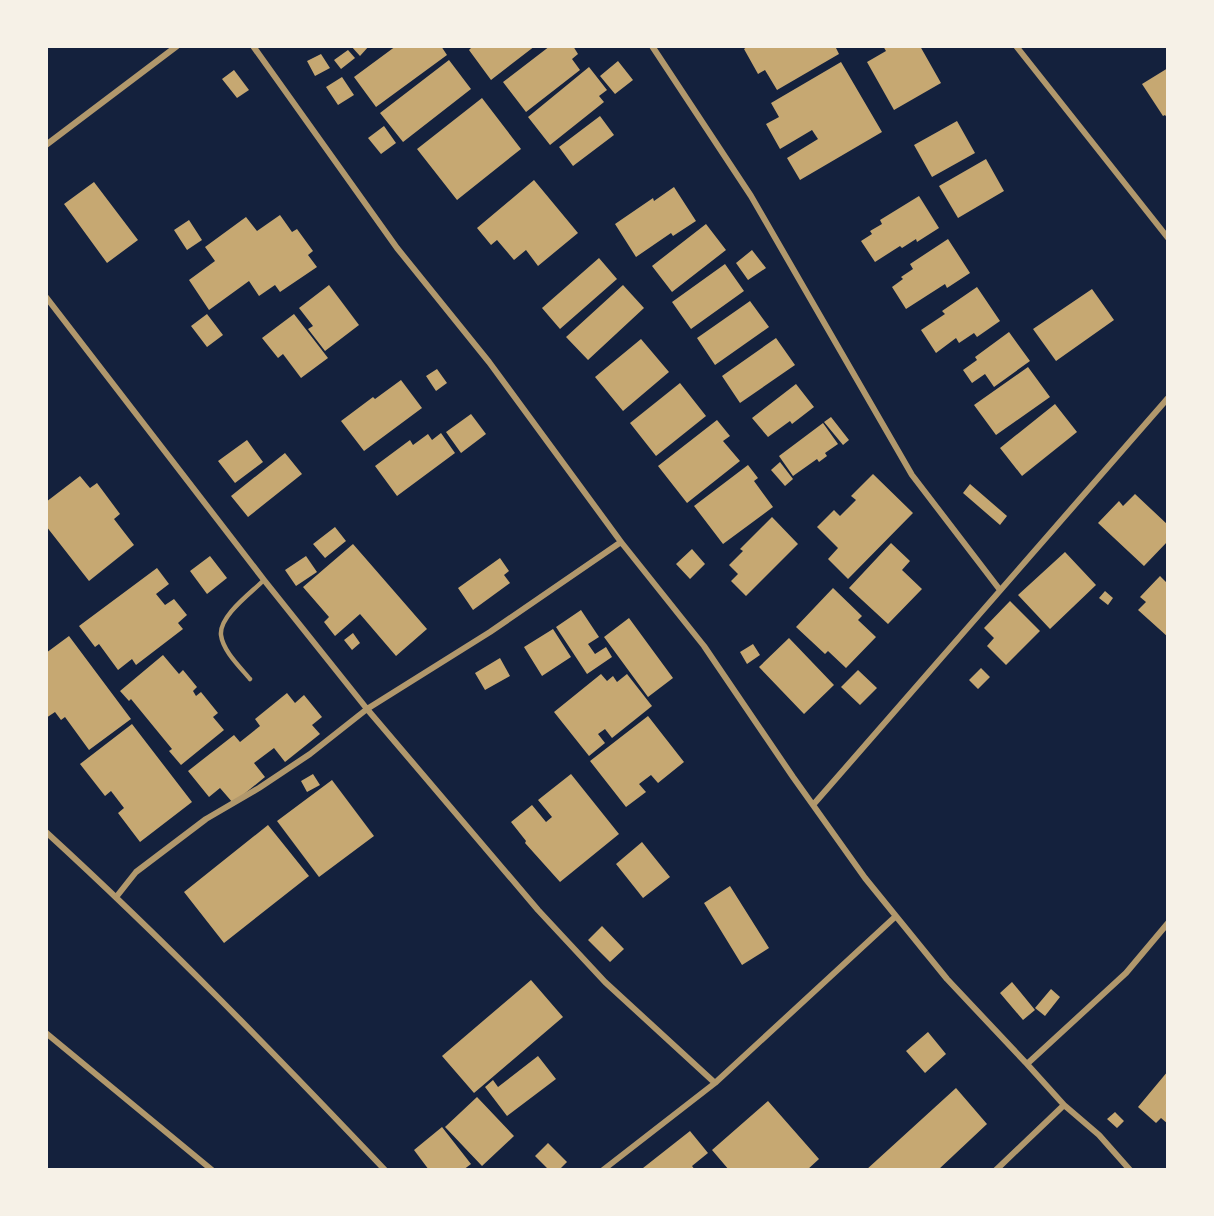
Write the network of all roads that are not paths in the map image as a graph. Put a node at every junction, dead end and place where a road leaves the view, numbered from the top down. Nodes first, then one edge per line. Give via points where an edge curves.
1 (177, 46) edge
2 (253, 46) edge
3 (652, 46) edge
4 (1016, 46) edge
5 (46, 145) edge
6 (1167, 238) edge
7 (46, 297) edge
8 (1167, 398) edge
9 (621, 542) junction
10 (264, 580) junction
11 (1000, 590) junction
12 (250, 679) dead end
13 (368, 709) junction
14 (813, 805) junction
15 (46, 832) edge
16 (117, 896) junction
17 (896, 916) junction
18 (1167, 923) edge
19 (46, 1033) edge
20 (1027, 1064) junction
21 (715, 1083) junction
22 (1064, 1105) junction
23 (212, 1170) edge
24 (385, 1170) edge
25 (603, 1170) edge
26 (996, 1170) edge
27 (1130, 1170) edge

1 - 5 street
2 - 9 street via 397,248 489,362
3 - 11 street via 751,196 912,475
4 - 6 street
7 - 10 street
8 - 11 street
9 - 13 street
9 - 14 street via 704,646
10 - 12 lane via 226,616 221,634 227,650
10 - 13 street
11 - 14 street
13 - 16 street via 310,754 198,825 136,873
13 - 21 street via 538,910 590,966
14 - 17 street
15 - 16 street
16 - 24 street
17 - 20 street via 947,980
17 - 21 street
18 - 20 street via 1126,973
19 - 23 street
20 - 22 street
21 - 25 street
22 - 26 street
22 - 27 street via 1099,1135

